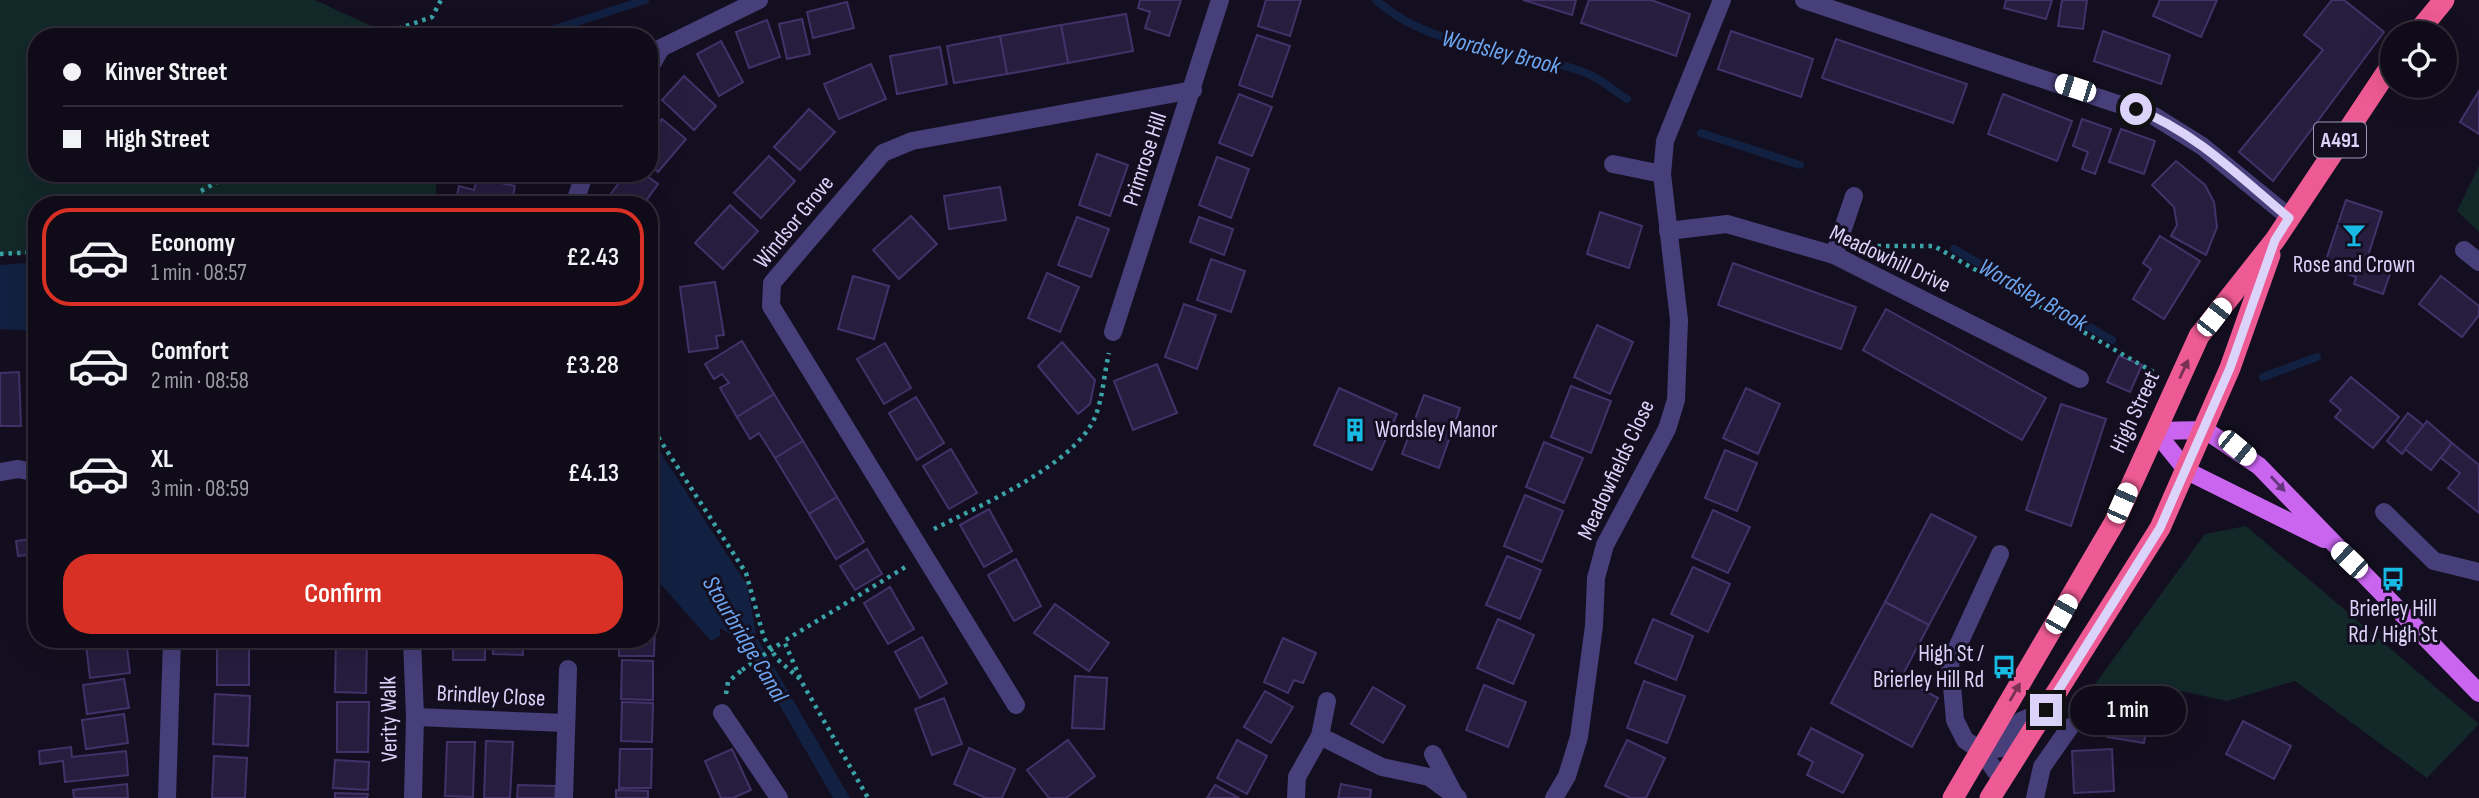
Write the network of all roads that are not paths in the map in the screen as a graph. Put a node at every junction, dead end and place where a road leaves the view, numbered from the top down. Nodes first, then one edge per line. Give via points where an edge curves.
1 (759, 0) edge
2 (1220, 0) edge
3 (1722, 0) edge
4 (1804, 0) edge
5 (2444, 0) edge
6 (1835, 5) edge
7 (2427, 21) edge
8 (658, 53) edge
9 (2380, 82) edge
10 (1192, 90) junction
11 (1613, 164) dead end
12 (1662, 174) junction
13 (1854, 196) dead end
14 (2289, 218) junction
15 (1668, 232) junction
16 (2275, 240) junction
17 (2464, 250) dead end
18 (1835, 251) junction
19 (2479, 262) edge
20 (1113, 332) road end
21 (2080, 379) dead end
22 (2205, 430) junction
23 (2155, 431) junction
24 (28, 471) edge
25 (2187, 471) junction
26 (0, 472) edge
27 (2384, 512) dead end
28 (2333, 544) junction
29 (2000, 554) dead end
30 (2479, 572) edge
31 (172, 648) edge
32 (412, 648) edge
33 (568, 669) dead end
34 (2479, 693) edge
35 (1326, 701) dead end
36 (1016, 705) dead end
37 (2046, 710) junction
38 (722, 713) dead end
39 (415, 717) junction
40 (565, 723) junction
41 (2070, 727) dead end
42 (1320, 736) junction
43 (1981, 751) junction
44 (1433, 754) dead end
45 (2002, 779) junction
46 (1456, 797) edge
47 (167, 798) edge
48 (413, 798) edge
49 (564, 798) edge
50 (779, 798) edge
51 (1296, 798) edge
52 (1554, 798) edge
53 (1954, 798) edge
54 (1990, 798) edge
55 (2035, 798) edge

1 - 8 street
2 - 10 street, Primrose Hill
3 - 12 street, Meadowfields Close via 1665,141
4 - 6 street
5 - 7 highway
6 - 14 street via 2154,116 2202,146
9 - 14 highway, High Street / A491
10 - 20 street, Primrose Hill
10 - 36 street, Windsor Grove via 912,141 883,153 772,283 771,306
11 - 12 street
12 - 15 street, Meadowfields Close
13 - 18 street
14 - 16 highway, High Street / A491
15 - 18 street, Meadowhill Drive via 1727,223
15 - 52 street, Meadowfields Close via 1679,320 1676,400 1667,429 1605,545 1596,578 1579,737 1567,776
16 - 22 highway, High Street / A491
23 -> 16 highway, High Street / A491 via 2199,337
17 - 19 street
18 - 21 street, Meadowhill Drive
22 - 23 main road
22 - 25 highway, High Street / A491
22 -> 28 main road via 2271,475
23 - 25 main road
43 -> 23 highway, High Street / A491 via 2114,523
24 - 26 street
25 - 28 main road
25 - 37 highway, High Street / A491 via 2155,537
27 - 30 street via 2434,561
28 - 34 main road
29 - 43 street via 1950,663 1955,720 1965,740
31 - 47 street
32 - 39 street, Verity Walk
33 - 40 street, Brindley Close
35 - 42 street
37 - 43 street via 2021,721 2002,748
37 - 45 highway, High Street / A491
38 - 50 street
39 - 40 street, Brindley Close
39 - 48 street, Verity Walk
40 - 49 street, Brindley Close
41 - 55 street via 2042,767
42 - 46 street via 1382,767 1429,777
42 - 51 street via 1297,777
43 - 45 street
43 - 53 highway, High Street / A491
44 - 46 street
45 - 54 highway, High Street / A491

